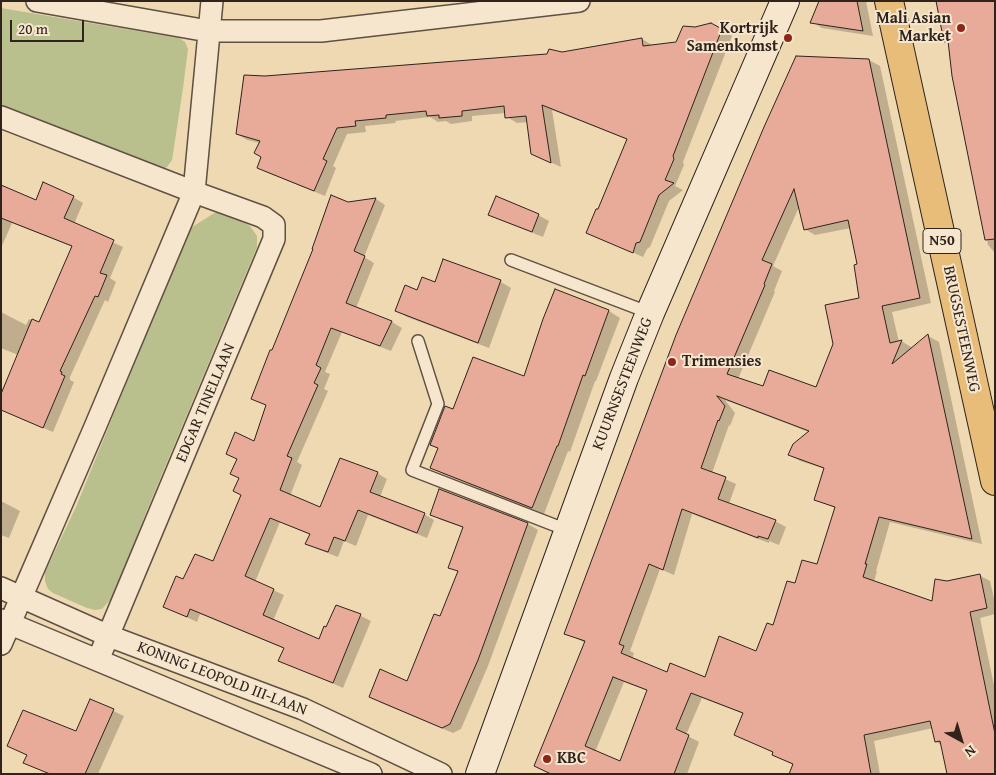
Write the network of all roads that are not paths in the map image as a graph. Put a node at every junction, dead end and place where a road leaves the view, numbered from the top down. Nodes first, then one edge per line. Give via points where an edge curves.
1 (38, 1) edge
2 (212, 1) edge
3 (579, 1) edge
4 (785, 1) edge
5 (889, 1) edge
6 (208, 31) junction
7 (1, 117) edge
8 (194, 192) junction
9 (511, 260) dead end
10 (650, 313) junction
11 (418, 341) dead end
12 (995, 482) edge
13 (567, 530) junction
14 (1, 588) edge
15 (22, 596) junction
16 (6, 621) edge
17 (109, 636) junction
18 (1, 644) edge
19 (98, 660) junction
20 (371, 774) edge
21 (441, 774) edge
22 (480, 774) edge

1 - 6 street
2 - 6 street
3 - 6 street via 322,31
4 - 10 street, KUURNSESTEENWEG
5 - 12 main road, BRUGSESTEENWEG / N50
6 - 8 street
7 - 8 street
8 - 15 street
8 - 17 street, EDGAR TINELLAAN via 263,217 274,225 274,239
9 - 10 lane
10 - 13 street, KUURNSESTEENWEG
11 - 13 lane via 438,404 412,470
13 - 22 street, KUURNSESTEENWEG
14 - 15 street, KONING LEOPOLD III-LAAN
15 - 16 street
15 - 17 street, KONING LEOPOLD III-LAAN
16 - 18 street
16 - 19 street, KONING LEOPOLD III-LAAN
17 - 19 street, EDGAR TINELLAAN
17 - 21 street, KONING LEOPOLD III-LAAN via 303,709
19 - 20 street, KONING LEOPOLD III-LAAN

